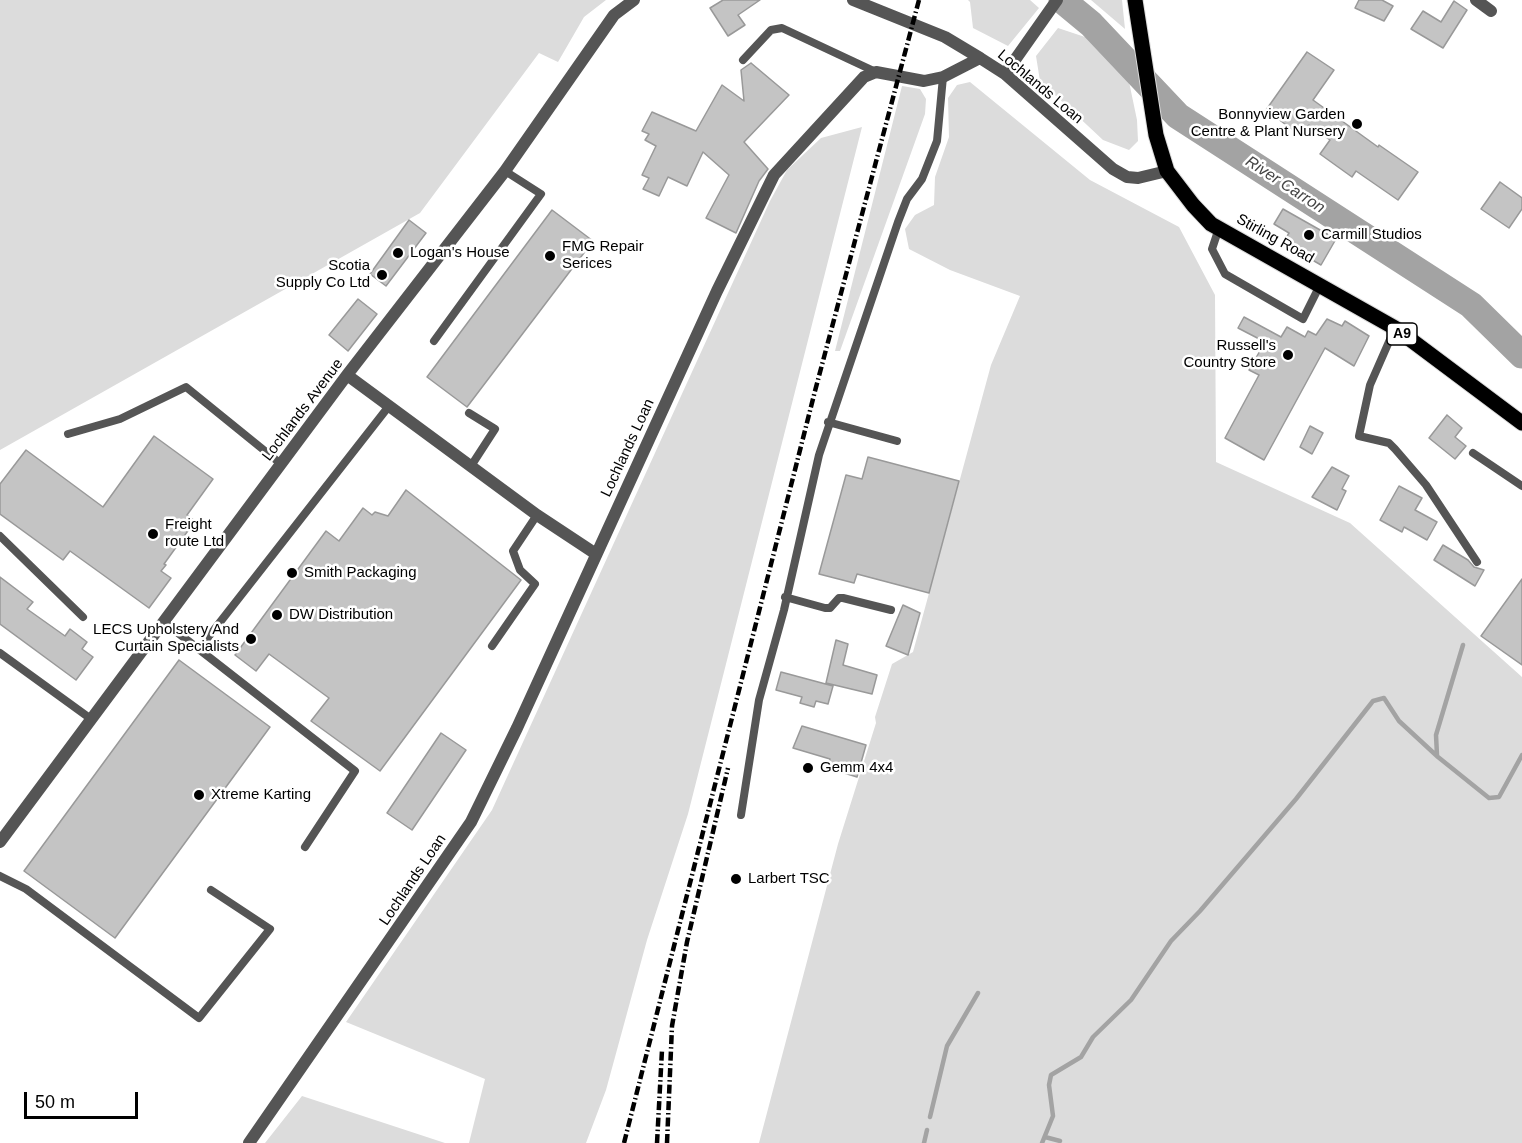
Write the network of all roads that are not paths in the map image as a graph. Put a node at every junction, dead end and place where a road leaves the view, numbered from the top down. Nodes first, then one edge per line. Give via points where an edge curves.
1 (634, 0) edge
2 (853, 0) edge
3 (1057, 0) edge
4 (1476, 0) edge
5 (1136, 5) edge
6 (1491, 11) dead end
7 (980, 58) junction
8 (743, 60) dead end
9 (876, 72) junction
10 (1005, 74) junction
11 (943, 77) junction
12 (505, 171) junction
13 (1167, 171) junction
14 (1219, 228) junction
15 (1320, 285) junction
16 (1395, 328) junction
17 (434, 340) dead end
18 (347, 375) junction
19 (389, 406) junction
20 (469, 413) dead end
21 (828, 422) junction
22 (1522, 423) edge
23 (68, 434) dead end
24 (897, 441) dead end
25 (1473, 453) dead end
26 (281, 464) junction
27 (471, 466) junction
28 (1522, 486) edge
29 (537, 515) junction
30 (0, 536) edge
31 (596, 554) junction
32 (1477, 562) dead end
33 (786, 597) junction
34 (891, 610) dead end
35 (83, 617) dead end
36 (164, 622) junction
37 (492, 646) dead end
38 (199, 649) junction
39 (0, 653) edge
40 (91, 719) junction
41 (741, 815) dead end
42 (0, 842) edge
43 (305, 847) dead end
44 (0, 876) edge
45 (212, 890) dead end
46 (249, 1143) edge

1 - 12 street, Lochlands Avenue via 614,15
2 - 7 street via 945,37
3 - 10 street
4 - 6 street
5 - 13 main road, Stirling Road / A9 via 1156,135
7 - 10 street, Lochlands Loan
7 - 11 street, Lochlands Loan
8 - 9 lane via 771,30 782,28
9 - 11 street, Lochlands Loan via 924,81
9 - 31 street, Lochlands Loan via 864,77 774,175
10 - 13 street, Lochlands Loan via 1113,169 1138,178
11 - 21 lane via 937,141 922,179 907,199
12 - 17 lane via 541,194
12 - 18 street, Lochlands Avenue
13 - 14 main road, Stirling Road / A9 via 1192,205
14 - 15 main road, Stirling Road / A9
14 - 15 lane via 1212,249 1224,274 1303,319
15 - 16 main road, Stirling Road / A9
16 - 22 main road, Stirling Road / A9
16 - 32 lane via 1370,385 1359,436 1389,443 1395,449 1426,485
18 - 19 street
18 - 26 street, Lochlands Avenue
19 - 27 street
19 - 38 lane
20 - 27 lane via 495,429
21 - 24 lane
21 - 33 lane
23 - 26 lane via 120,419 186,387
25 - 28 lane
26 - 36 street, Lochlands Avenue
27 - 29 street
29 - 31 street
29 - 37 lane via 513,551 520,570 535,584
30 - 35 lane
31 - 46 street, Lochlands Loan via 471,822
33 - 34 lane via 825,609 843,598
33 - 41 lane via 759,700
36 - 38 lane
36 - 40 street, Lochlands Avenue
38 - 43 lane via 355,771
39 - 40 lane
40 - 42 street, Lochlands Avenue
44 - 45 lane via 27,889 199,1018 270,929

